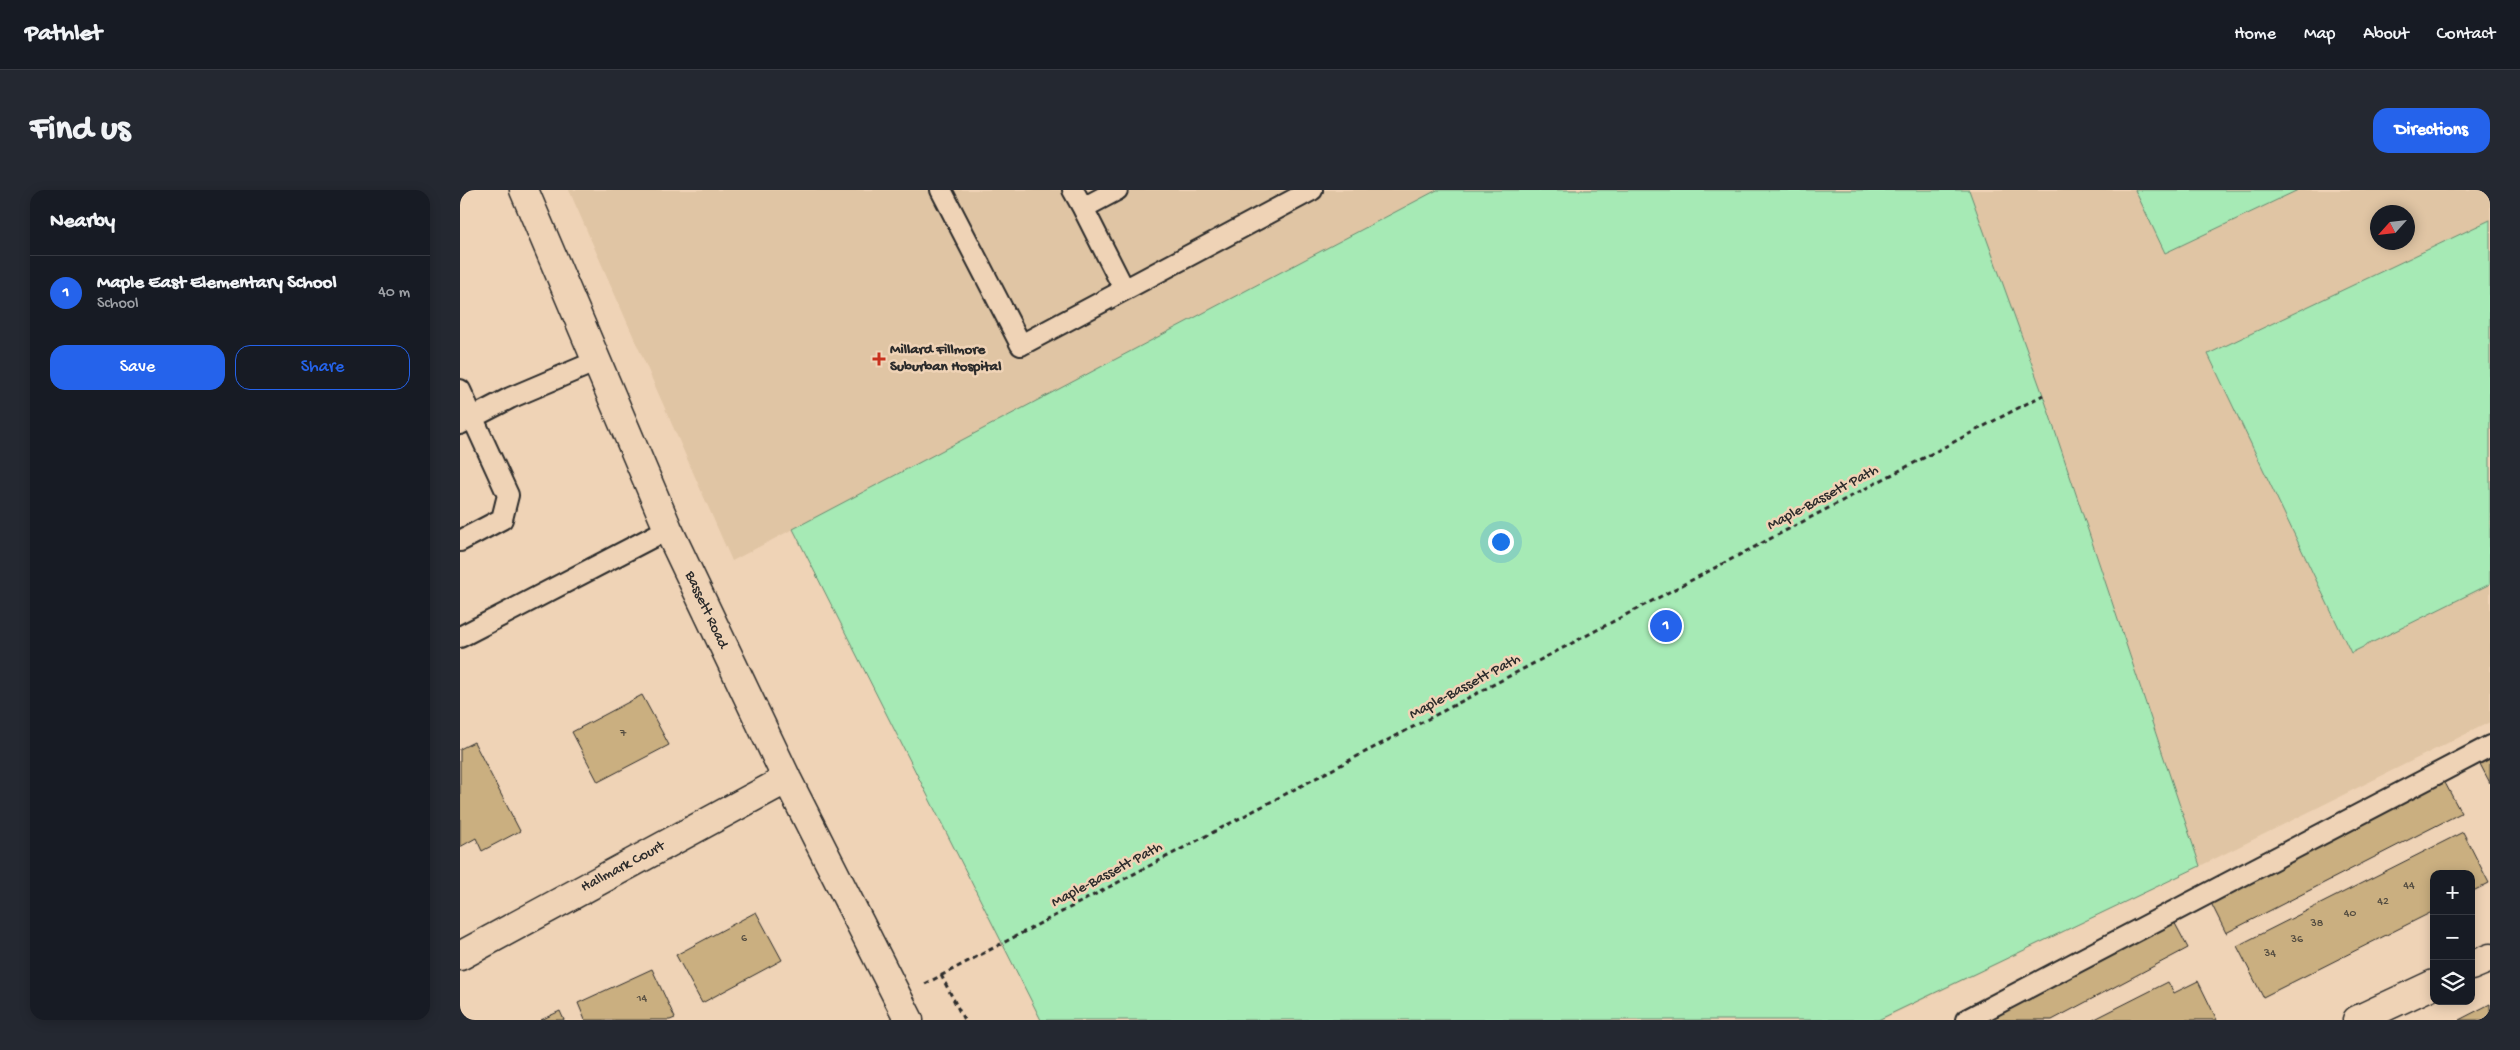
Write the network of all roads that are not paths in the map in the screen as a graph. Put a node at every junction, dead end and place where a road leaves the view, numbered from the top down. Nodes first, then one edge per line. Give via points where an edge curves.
1 (524, 190) edge
2 (941, 190) edge
3 (1073, 190) edge
4 (1117, 190) edge
5 (1312, 190) edge
6 (1083, 208) junction
7 (1124, 289) junction
8 (596, 361) junction
9 (460, 390) edge
10 (466, 421) edge
11 (668, 529) junction
12 (460, 540) edge
13 (460, 637) edge
14 (2490, 746) edge
15 (787, 779) junction
16 (460, 956) edge
17 (2490, 958) edge
18 (2475, 964) edge
19 (2430, 986) edge
20 (903, 1009) edge
21 (1966, 1020) edge
22 (2357, 1020) edge

1 - 8 street, Bassett Road
2 - 7 lane via 1021,345
3 - 6 lane
4 - 6 lane
5 - 7 lane
6 - 7 lane
8 - 10 lane
8 - 11 street, Bassett Road
9 - 10 lane
10 - 12 lane via 508,495 502,519
11 - 13 lane
11 - 15 street, Bassett Road
14 - 21 lane
15 - 16 street, Hallmark Court
15 - 20 street, Bassett Road
17 - 18 street
19 - 22 street

